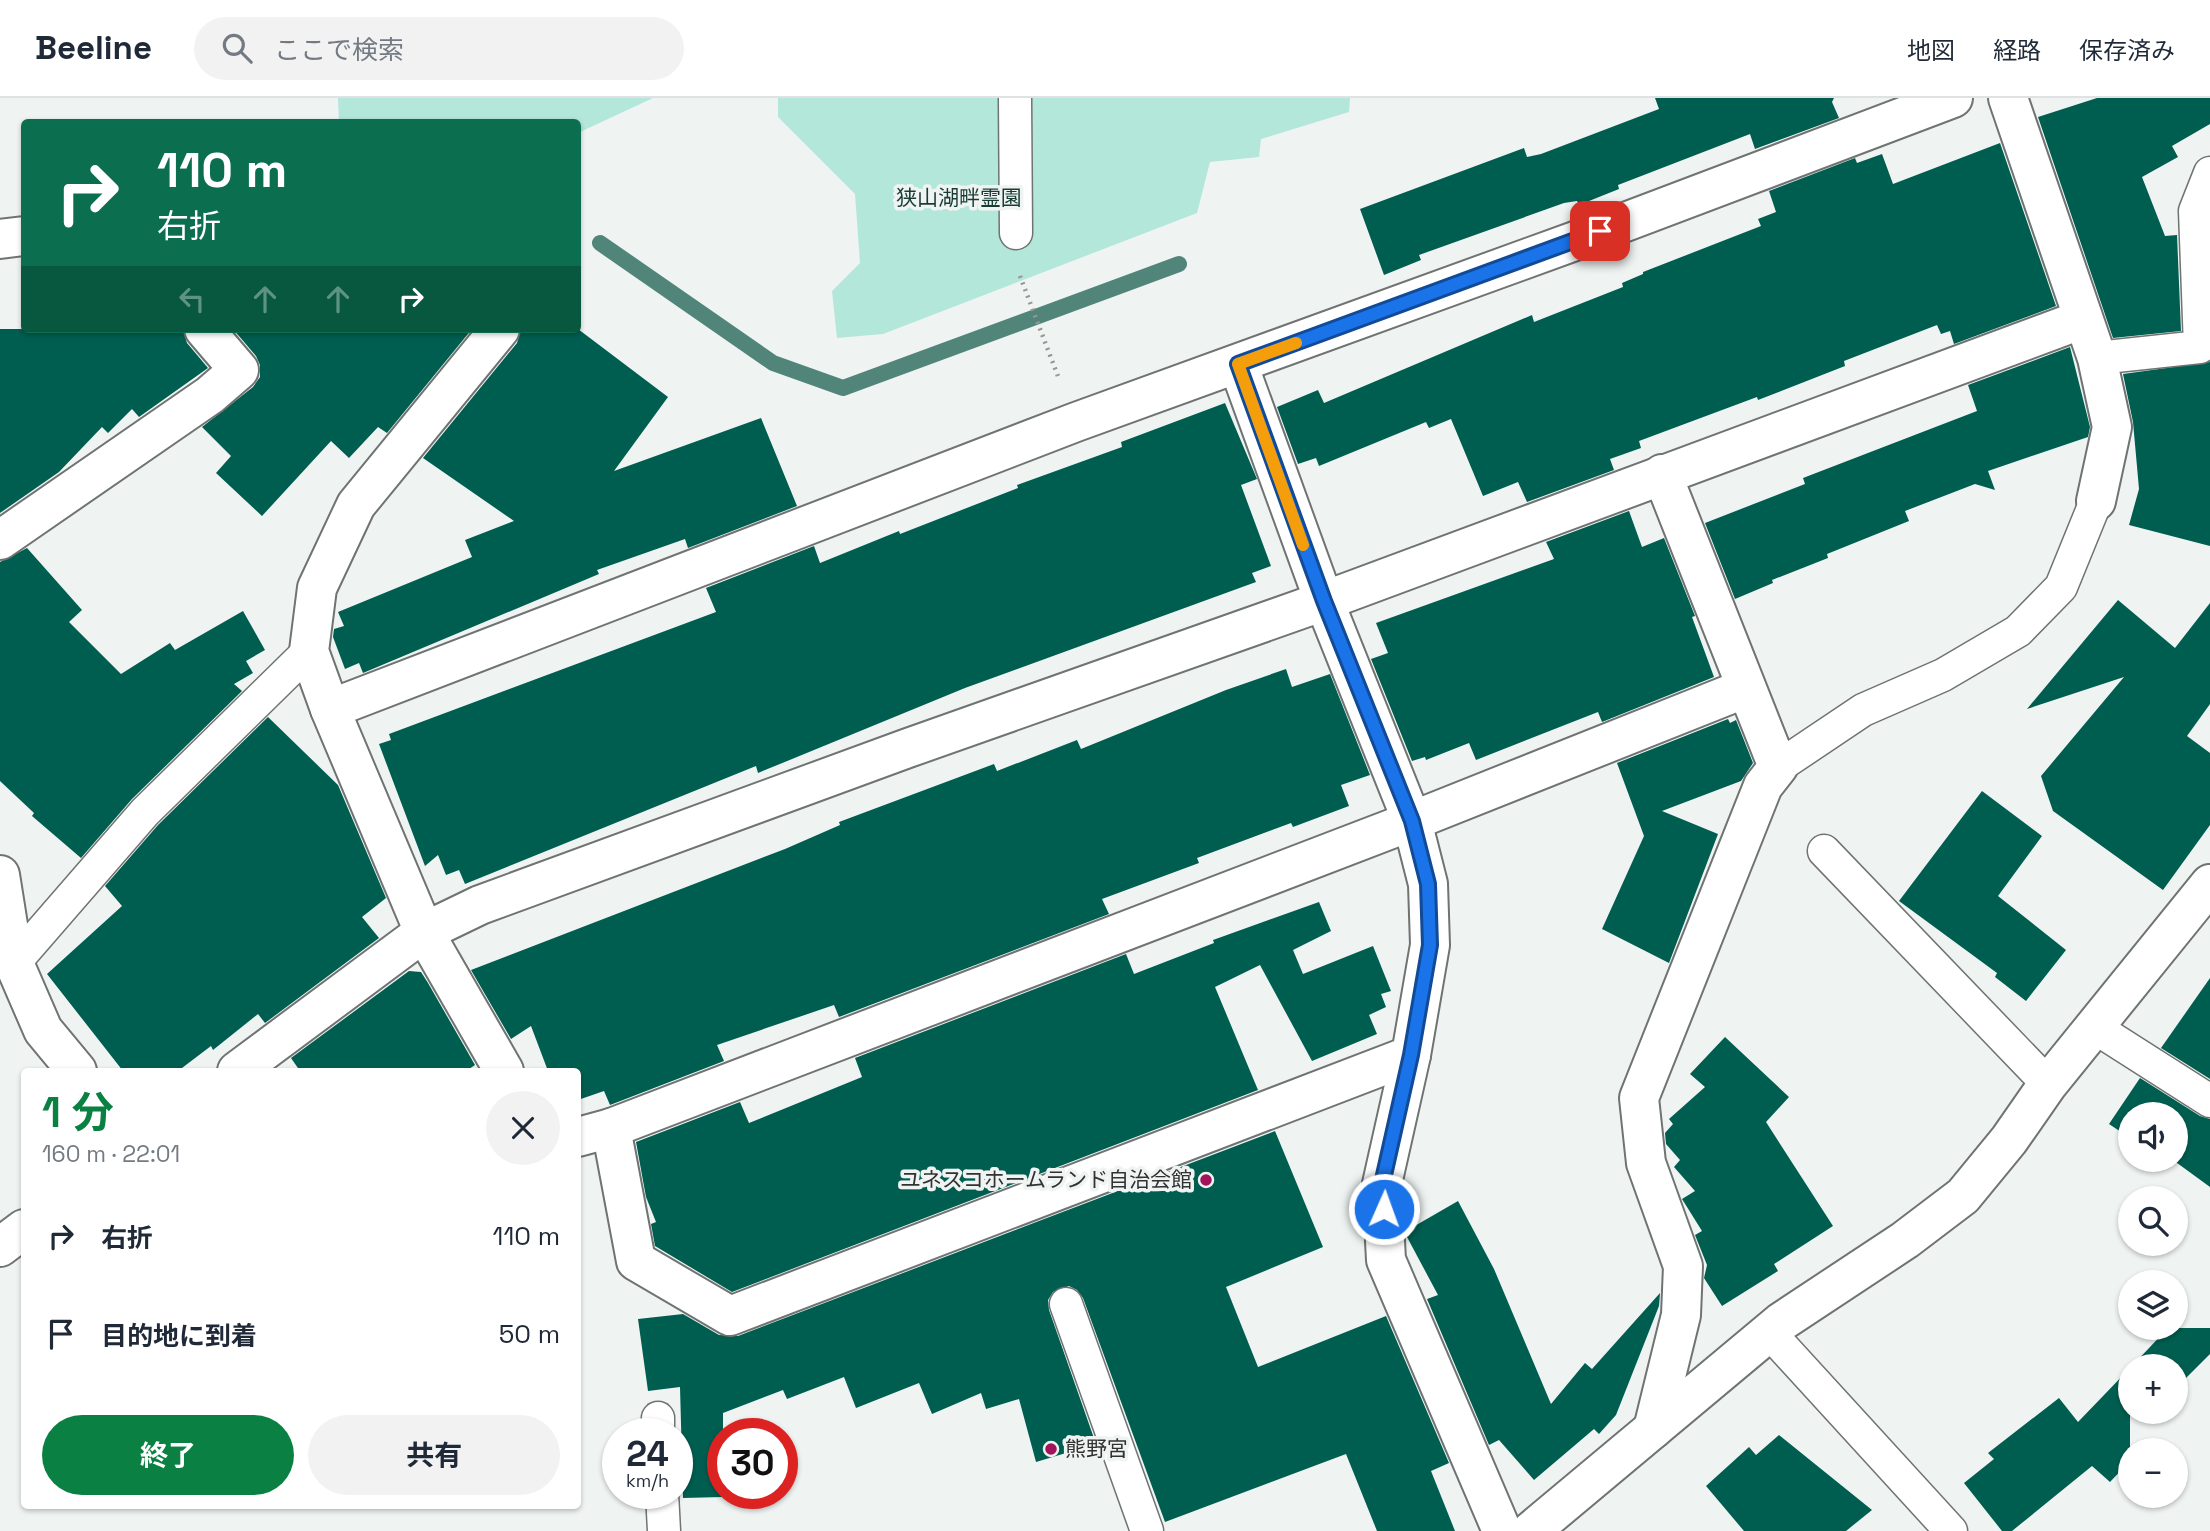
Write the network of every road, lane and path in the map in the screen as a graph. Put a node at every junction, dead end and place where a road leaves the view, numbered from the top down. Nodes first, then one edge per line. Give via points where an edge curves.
1 (1015, 98) edge
2 (1953, 98) edge
3 (2008, 98) edge
4 (2210, 173) edge
5 (1016, 233) joint
6 (21, 236) edge
7 (0, 239) edge
8 (2083, 319) junction
9 (207, 333) edge
10 (497, 333) edge
11 (2097, 358) junction
12 (1238, 364) junction
13 (1076, 422) junction
14 (1662, 474) junction
15 (2096, 501) joint
16 (0, 540) edge
17 (1324, 601) junction
18 (310, 652) junction
19 (1746, 688) junction
20 (330, 709) junction
21 (1779, 767) junction
22 (1412, 821) junction
23 (1824, 851) dead end
24 (0, 875) edge
25 (2210, 884) edge
26 (424, 932) junction
27 (8, 947) edge
28 (2094, 1027) junction
29 (1411, 1055) junction
30 (75, 1068) edge
31 (241, 1068) edge
32 (501, 1068) edge
33 (2048, 1084) junction
34 (2210, 1101) edge
35 (594, 1132) edge
36 (21, 1231) edge
37 (0, 1247) edge
38 (1066, 1304) dead end
39 (1769, 1332) junction
40 (1653, 1429) junction
41 (663, 1509) edge
42 (664, 1531) edge
43 (1147, 1531) edge
44 (1502, 1531) edge
45 (1531, 1531) edge
46 (1951, 1531) edge

1 - 5 lane
2 - 12 street
3 - 8 street
4 - 11 lane via 2195,211 2200,347
5 - 13 path via 1020,276
6 - 7 street
8 - 11 street
8 - 14 street
9 - 16 street via 239,370 210,395
10 - 18 street via 356,505 317,588
11 - 15 street via 2112,427
12 - 13 street
12 - 17 street
13 - 20 street
14 - 17 street
14 - 19 street
15 - 21 lane via 2061,587 2018,631 1942,675 1863,710
17 - 22 street
17 - 26 street via 908,747 480,905
18 - 20 street
18 - 27 lane
19 - 21 street
19 - 22 street
20 - 26 street
21 - 40 street via 1763,786 1639,1098 1646,1163 1683,1266 1681,1315
22 - 29 street via 1428,884 1430,945
22 - 35 street
23 - 33 lane
24 - 27 street
25 - 28 street
26 - 31 street
26 - 32 street
27 - 30 street via 43,1030
28 - 33 street
28 - 34 lane
29 - 35 street via 730,1316 636,1261
29 - 44 street via 1382,1184 1386,1260
33 - 39 street via 2010,1140 1963,1196
36 - 37 street
38 - 43 lane
39 - 40 street
39 - 46 lane
40 - 45 street
41 - 42 lane

